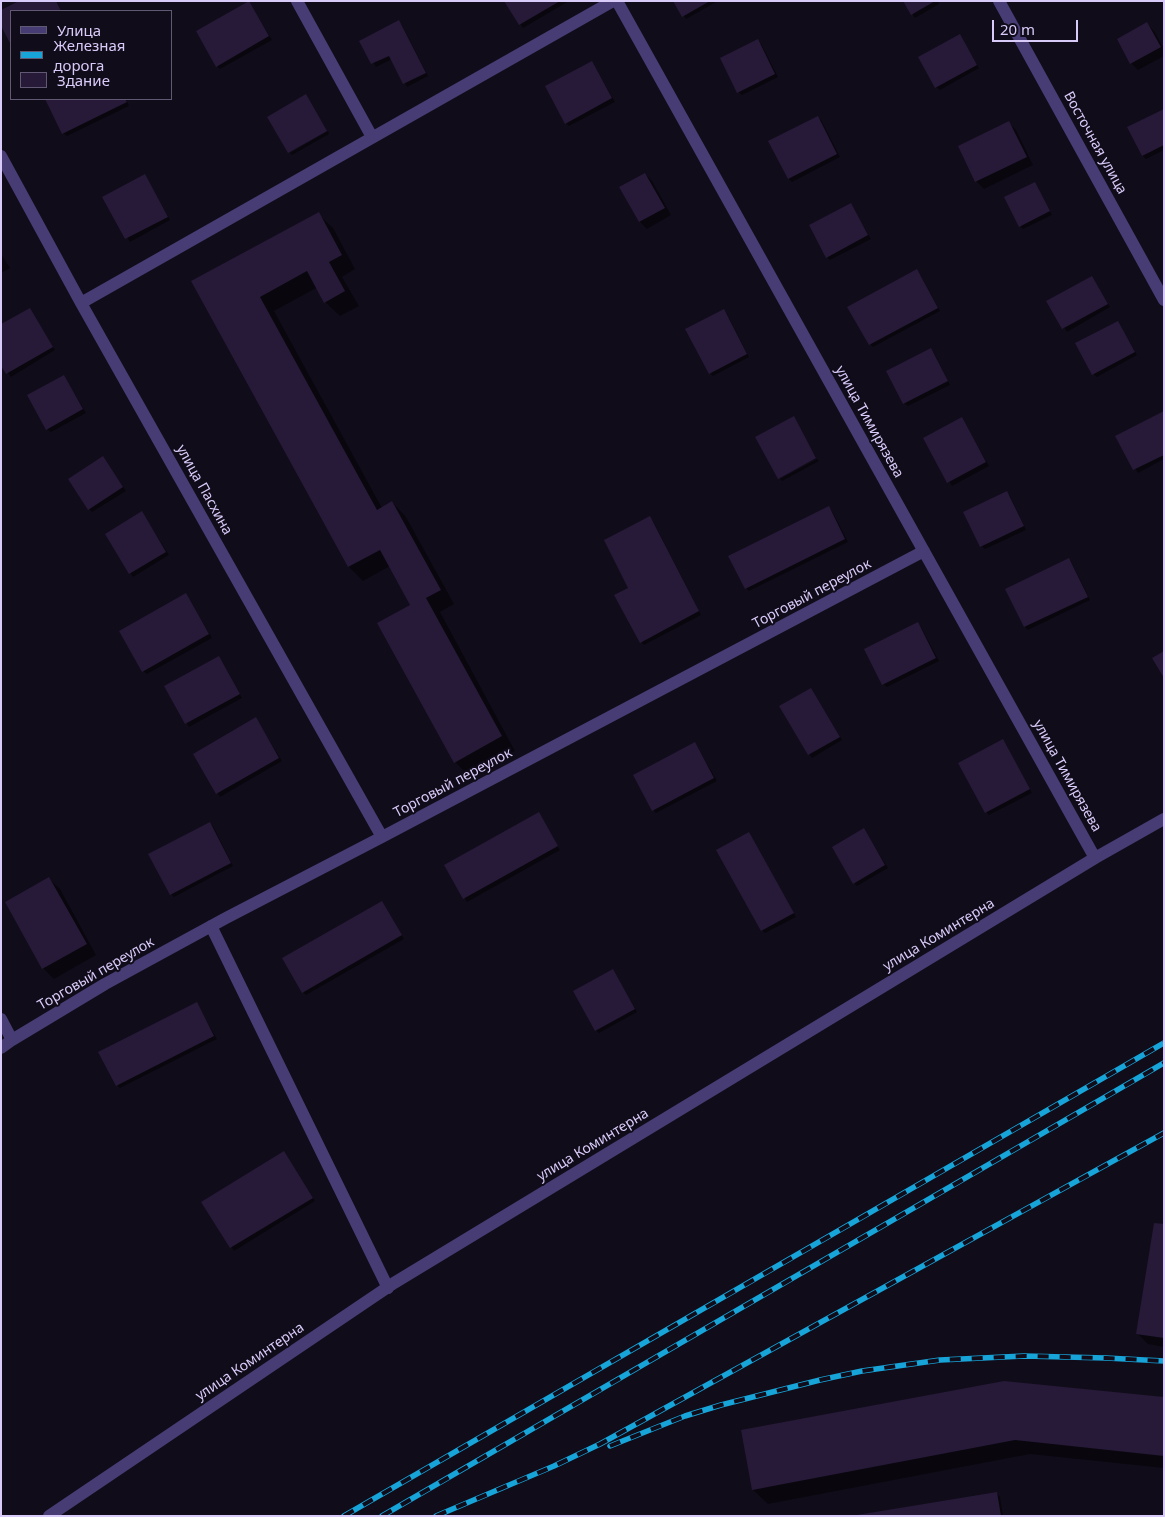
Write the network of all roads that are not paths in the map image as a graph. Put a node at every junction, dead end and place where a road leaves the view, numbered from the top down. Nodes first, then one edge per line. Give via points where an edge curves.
1 (296, 1) edge
2 (613, 1) edge
3 (617, 1) edge
4 (999, 1) edge
5 (372, 137) junction
6 (1, 156) edge
7 (1164, 300) edge
8 (81, 303) junction
9 (924, 551) junction
10 (1164, 819) edge
11 (382, 837) junction
12 (1095, 858) junction
13 (211, 926) junction
14 (1, 1019) edge
15 (12, 1040) junction
16 (1, 1048) edge
17 (388, 1288) junction
18 (49, 1516) edge

1 - 5 street
2 - 5 street
3 - 9 street, улица Тимирязева
4 - 7 street, Восточная улица
5 - 8 street
6 - 8 street, улица Пасхина
8 - 11 street, улица Пасхина
9 - 11 street, Торговый переулок
9 - 12 street, улица Тимирязева
10 - 12 street, улица Коминтерна
11 - 13 street, Торговый переулок
12 - 17 street, улица Коминтерна
13 - 15 street, Торговый переулок
13 - 17 street
14 - 15 street
15 - 16 street, Торговый переулок
17 - 18 street, улица Коминтерна

